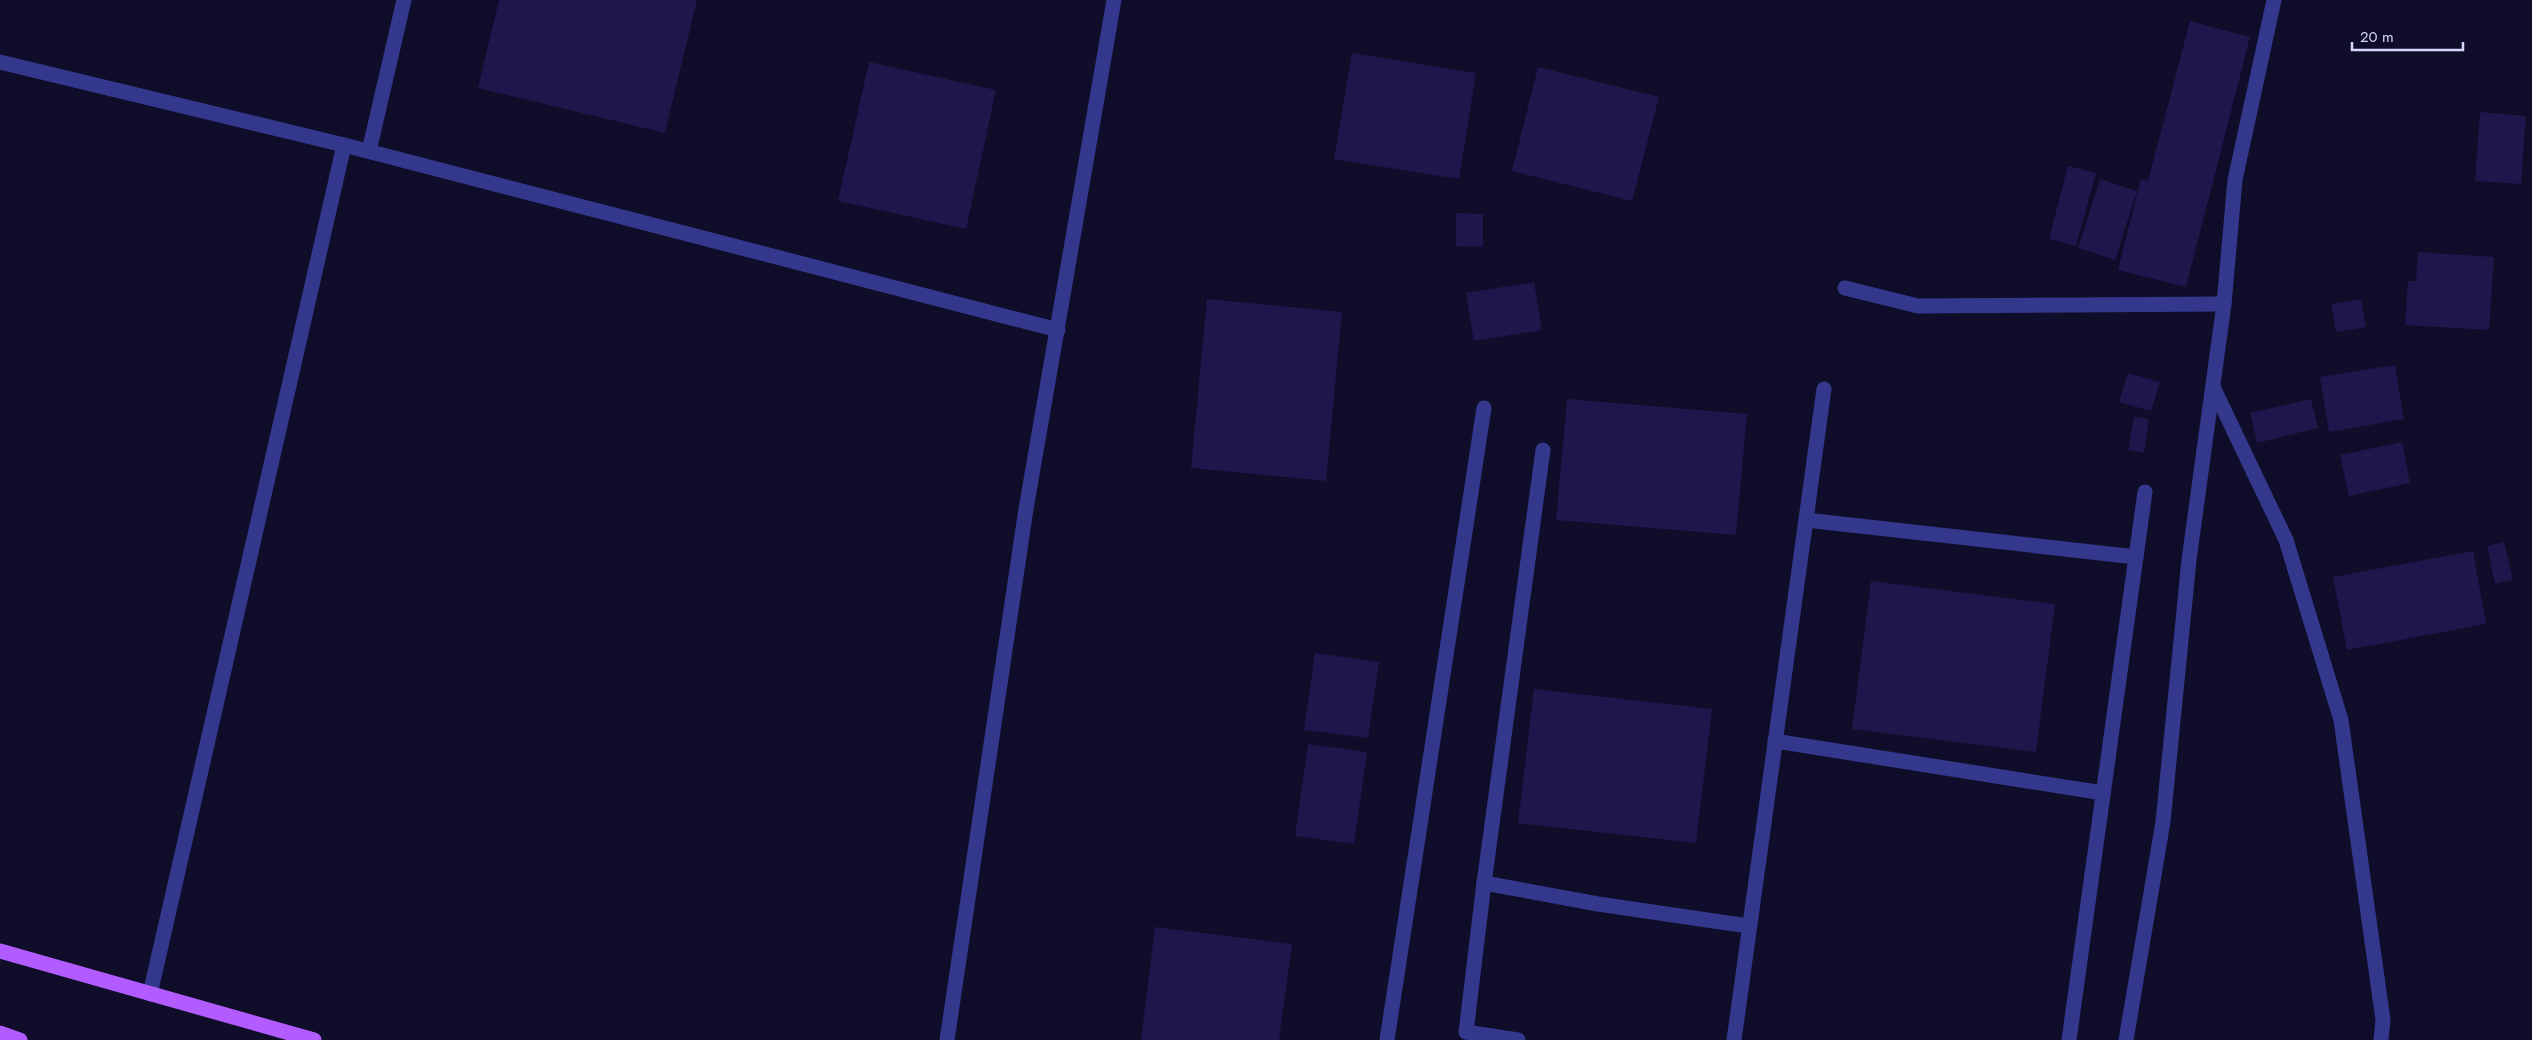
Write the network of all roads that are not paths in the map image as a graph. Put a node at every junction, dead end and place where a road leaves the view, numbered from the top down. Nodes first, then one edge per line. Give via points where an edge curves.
1 (404, 0) edge
2 (1114, 0) edge
3 (2274, 0) edge
4 (0, 62) edge
5 (344, 145) junction
6 (369, 151) junction
7 (1845, 288) dead end
8 (2224, 304) junction
9 (1058, 330) junction
10 (1824, 388) dead end
11 (2213, 388) junction
12 (1484, 408) dead end
13 (1543, 450) dead end
14 (2145, 492) dead end
15 (1806, 520) junction
16 (2136, 557) junction
17 (1775, 742) junction
18 (2103, 793) junction
19 (1484, 883) junction
20 (1748, 926) junction
21 (0, 950) edge
22 (150, 994) junction
23 (0, 1033) edge
24 (20, 1040) edge
25 (314, 1040) edge
26 (947, 1040) edge
27 (1387, 1040) edge
28 (1518, 1040) edge
29 (1734, 1040) edge
30 (2069, 1040) edge
31 (2126, 1040) edge
32 (2381, 1040) edge

1 - 6 street
2 - 9 street
3 - 8 street via 2236,180
4 - 5 street
5 - 6 street
5 - 22 street
6 - 9 street
7 - 8 street via 1918,306
8 - 11 street
9 - 26 street via 1026,509
10 - 15 street
11 - 31 street via 2189,560 2163,822
11 - 32 street via 2286,540 2341,720 2383,1020
12 - 27 street
13 - 19 street
14 - 16 street
15 - 16 street
15 - 17 street
16 - 18 street
17 - 18 street
17 - 20 street
18 - 30 street
19 - 20 street
19 - 28 street via 1466,1032
20 - 29 street
21 - 22 main road
22 - 25 main road
23 - 24 main road

